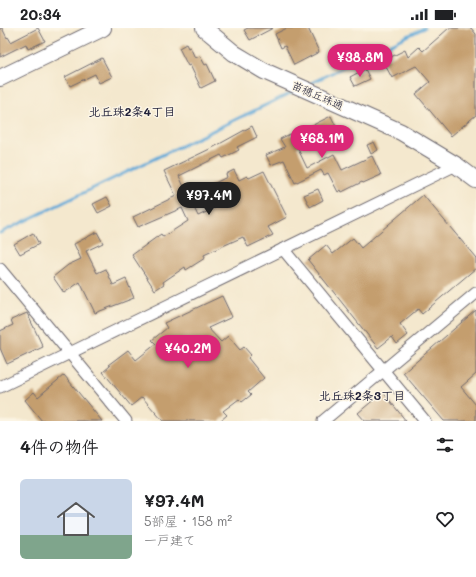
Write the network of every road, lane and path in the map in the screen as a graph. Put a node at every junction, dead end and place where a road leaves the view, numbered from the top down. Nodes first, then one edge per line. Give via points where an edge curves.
1 (103, 28) edge
2 (204, 28) edge
3 (0, 78) edge
4 (456, 164) junction
5 (476, 180) edge
6 (284, 249) junction
7 (0, 269) edge
8 (476, 293) edge
9 (69, 353) junction
10 (383, 371) junction
11 (0, 387) edge
12 (126, 421) edge
13 (323, 421) edge
14 (425, 421) edge

1 - 3 street
2 - 4 street, 苗穂丘珠通 via 234,52 264,71 401,132
4 - 5 street, 苗穂丘珠通
4 - 6 street
6 - 9 street
6 - 10 street
7 - 9 street
8 - 10 street
9 - 11 street
9 - 12 street
10 - 13 street
10 - 14 street

